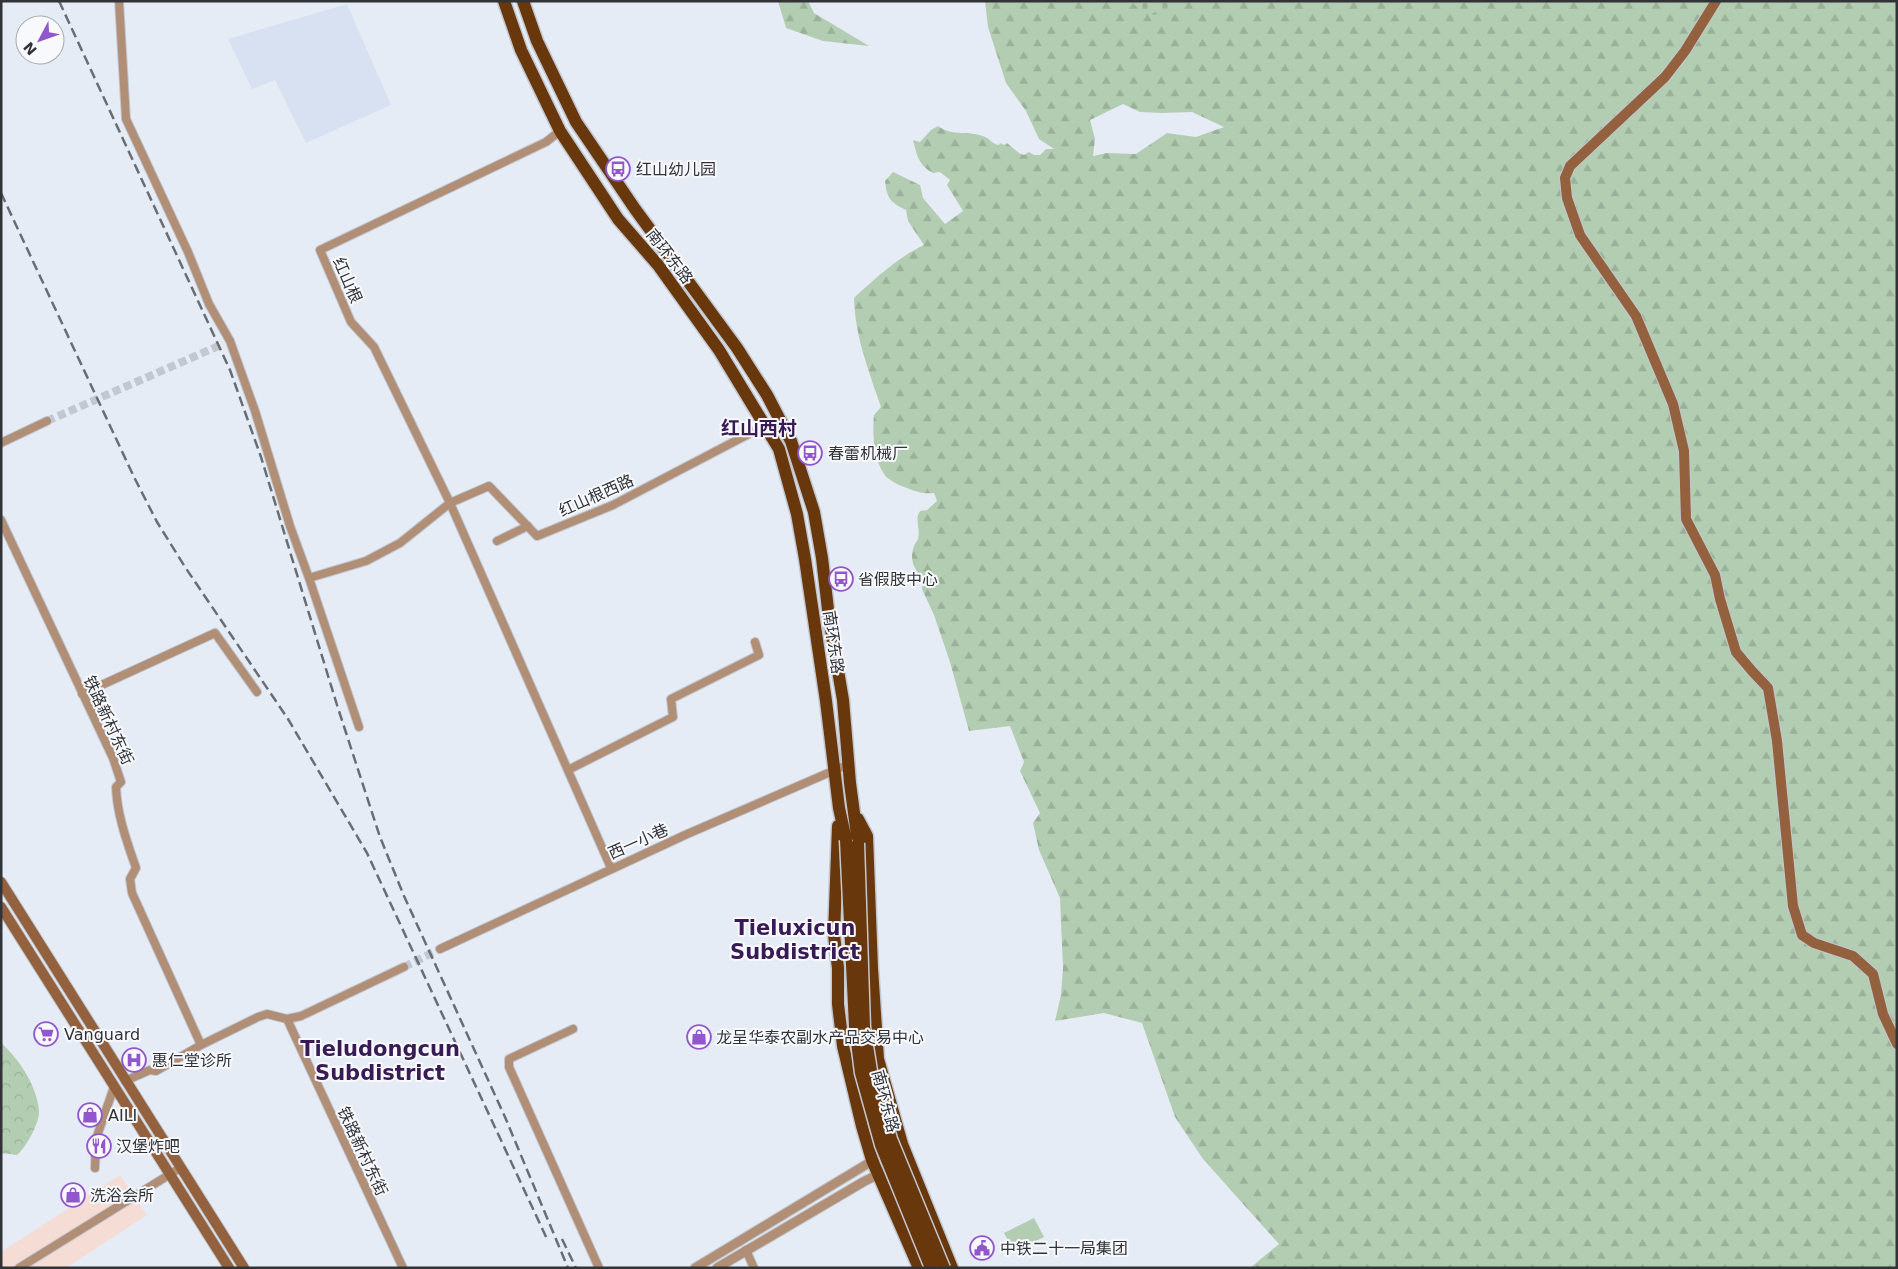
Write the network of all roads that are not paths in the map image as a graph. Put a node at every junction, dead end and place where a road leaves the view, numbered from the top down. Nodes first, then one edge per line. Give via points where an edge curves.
1 (119, 1) edge
2 (504, 1) edge
3 (524, 1) edge
4 (1716, 1) edge
5 (576, 122) junction
6 (560, 131) junction
7 (47, 421) tunnel mouth
8 (766, 425) junction
9 (1, 444) edge
10 (450, 503) junction
11 (1, 520) edge
12 (528, 526) junction
13 (496, 541) dead end
14 (309, 578) junction
15 (755, 642) dead end
16 (257, 692) dead end
17 (82, 694) junction
18 (359, 727) dead end
19 (849, 764) junction
20 (568, 770) junction
21 (836, 770) junction
22 (839, 808) junction
23 (854, 810) junction
24 (852, 842) junction
25 (611, 868) junction
26 (1, 882) edge
27 (1, 907) edge
28 (440, 949) tunnel mouth
29 (404, 967) tunnel mouth
30 (286, 1019) junction
31 (573, 1029) dead end
32 (1897, 1044) edge
33 (201, 1045) junction
34 (125, 1081) junction
35 (114, 1087) junction
36 (902, 1144) junction
37 (872, 1160) junction
38 (908, 1160) junction
39 (95, 1168) dead end
40 (180, 1168) junction
41 (168, 1174) junction
42 (879, 1174) junction
43 (746, 1250) junction
44 (19, 1268) edge
45 (229, 1268) edge
46 (244, 1268) edge
47 (403, 1268) edge
48 (599, 1268) edge
49 (695, 1268) edge
50 (717, 1268) edge
51 (754, 1268) edge
52 (919, 1268) edge
53 (931, 1268) edge
54 (944, 1268) edge
55 (952, 1268) edge

1 - 14 street via 126,119 188,252 256,411
2 - 6 highway, 南环东路 via 521,50
3 - 5 highway, 南环东路 via 537,42
4 - 32 main road via 1665,77 1570,166 1565,178 1567,198 1580,235 1636,316 1655,357 1673,404 1684,451 1686,520 1715,575 1736,652 1768,688 1777,741 1793,906 1802,935 1814,943 1853,956 1872,974
5 - 6 highway
5 - 19 highway, 南环东路 via 737,348 791,441 814,512 843,700
6 - 8 highway, 南环东路 via 618,219 658,265 719,350
6 - 10 street, 红山根 via 546,142 320,250 351,322 374,347
7 - 9 street
8 - 12 street, 红山根西路 via 613,505 537,536
8 - 21 highway, 南环东路 via 779,449 797,514
10 - 12 street, 红山根西路 via 489,486
10 - 14 street via 400,543 366,561
10 - 20 street
11 - 17 street, 铁路新村东街
12 - 13 street
14 - 18 street
15 - 20 street via 758,655 671,699 673,717
16 - 17 street via 215,633
17 - 33 street, 铁路新村东街 via 122,782 116,787 117,800 136,868 130,879 132,893
19 - 21 street, 西一小巷
19 - 23 highway, 南环东路
20 - 25 street
21 - 22 highway, 南环东路
21 - 25 street, 西一小巷
22 - 24 highway, 南环东路
22 - 37 highway via 834,934 838,1004 845,1055
23 - 24 highway, 南环东路
23 - 36 highway via 868,836 878,1059
24 - 53 highway, 南环东路, bridge via 855,1026 861,1073 881,1145
24 - 54 highway, 南环东路, bridge via 864,1027 871,1070 891,1139
25 - 28 street, 西一小巷
26 - 34 main road
27 - 35 main road
29 - 30 street via 301,1016
30 - 33 street via 267,1014
30 - 47 street, 铁路新村东街
31 - 48 street via 509,1060 509,1067
33 - 34 street via 156,1071 150,1070
34 - 40 main road
35 - 39 street via 96,1140
35 - 41 main road
36 - 37 street
36 - 38 highway
37 - 42 highway
37 - 49 street
38 - 42 street
38 - 55 highway
40 - 41 street
40 - 46 main road
41 - 44 street
41 - 45 main road
42 - 43 street
42 - 52 highway
43 - 50 street
43 - 51 street

